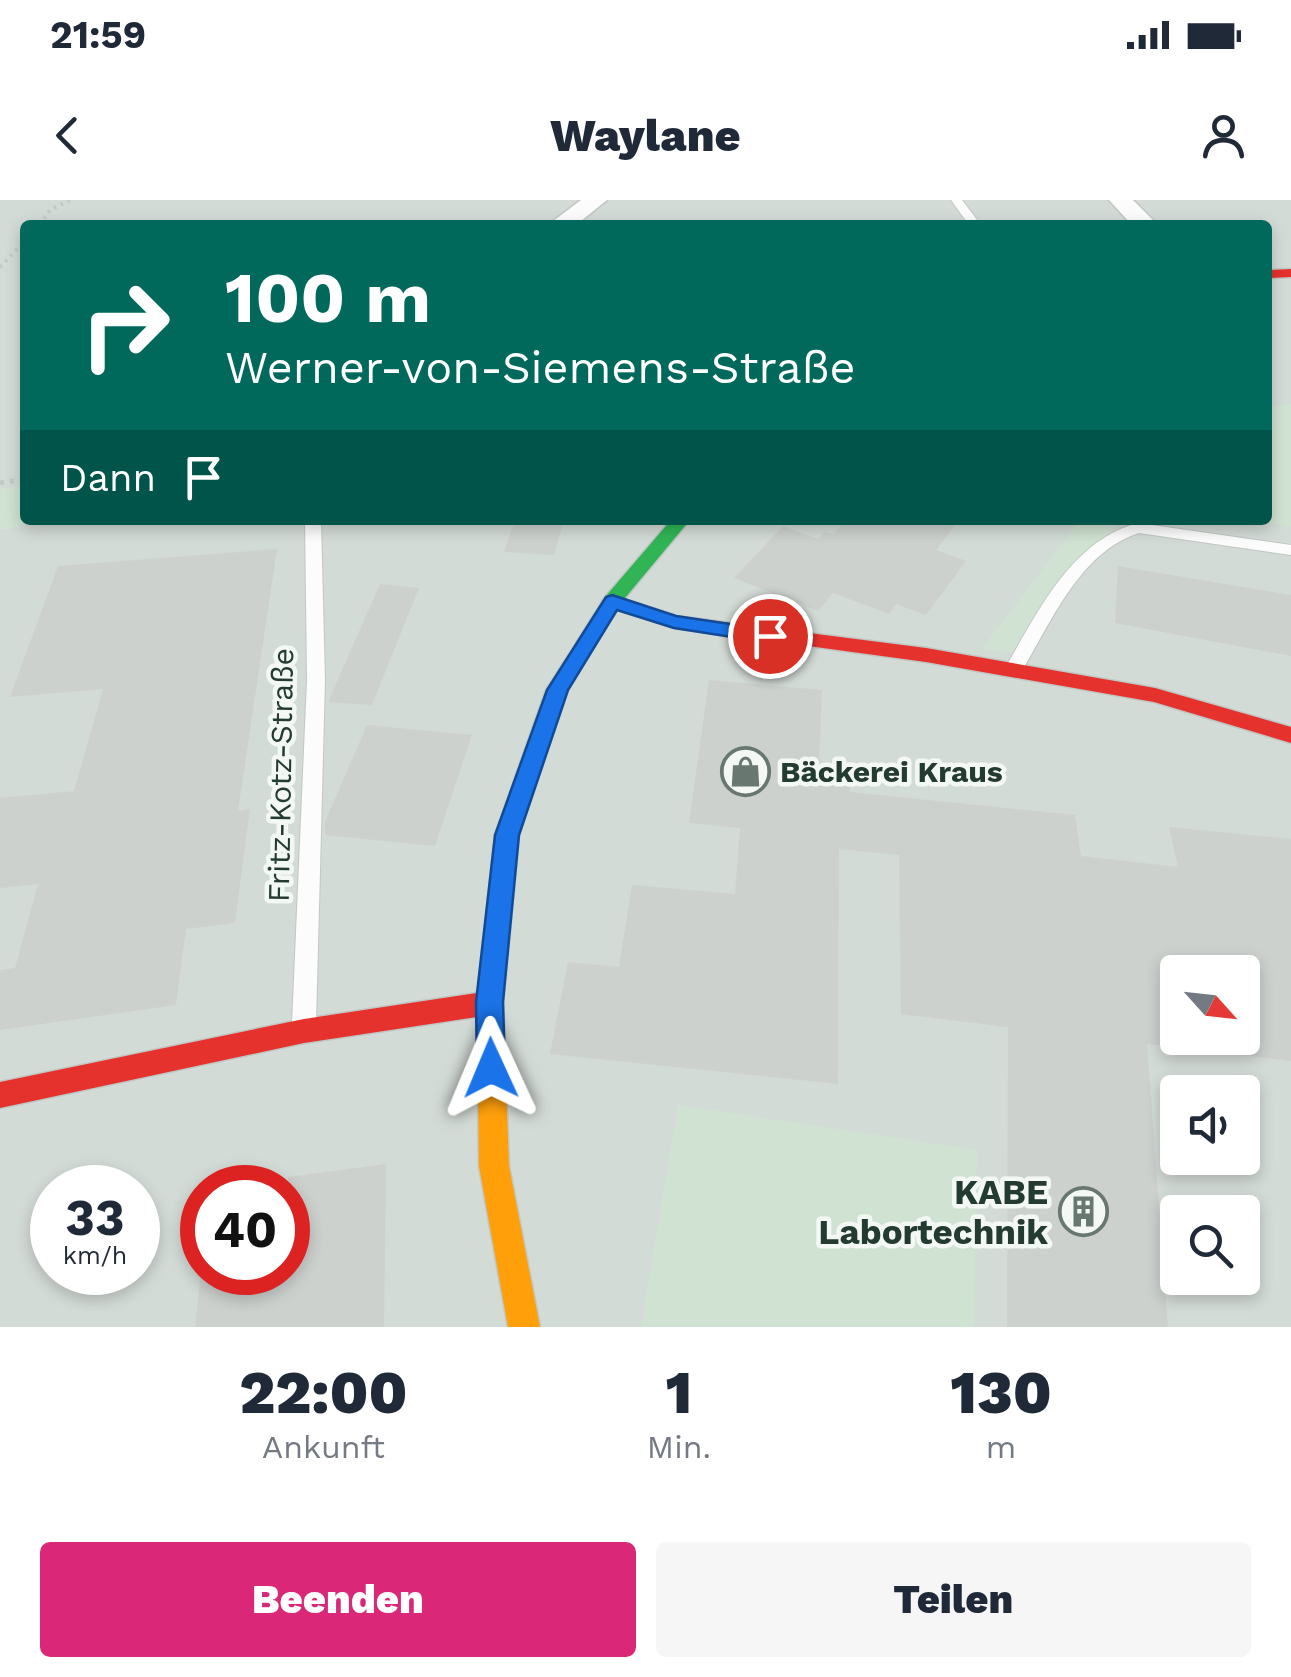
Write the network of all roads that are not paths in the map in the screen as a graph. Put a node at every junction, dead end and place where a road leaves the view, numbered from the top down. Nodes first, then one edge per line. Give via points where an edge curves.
1 (596, 200) edge
2 (956, 200) edge
3 (1120, 200) edge
4 (567, 220) edge
5 (971, 220) edge
6 (1141, 220) edge
7 (312, 525) edge
8 (677, 525) edge
9 (1291, 550) edge
10 (612, 601) junction
11 (1013, 670) junction
12 (1288, 731) edge
13 (490, 1002) junction
14 (304, 1031) junction
15 (0, 1095) edge
16 (524, 1327) edge

1 - 4 street
2 - 5 lane
3 - 6 street
7 - 14 lane, Fritz-Kotz-Straße via 316,680
8 - 10 street
9 - 11 lane via 1123,530 1076,571
10 - 11 street via 674,622
10 - 13 street via 557,690 507,835
11 - 12 street via 1155,695
13 - 14 street
13 - 16 street via 494,1166
14 - 15 street

